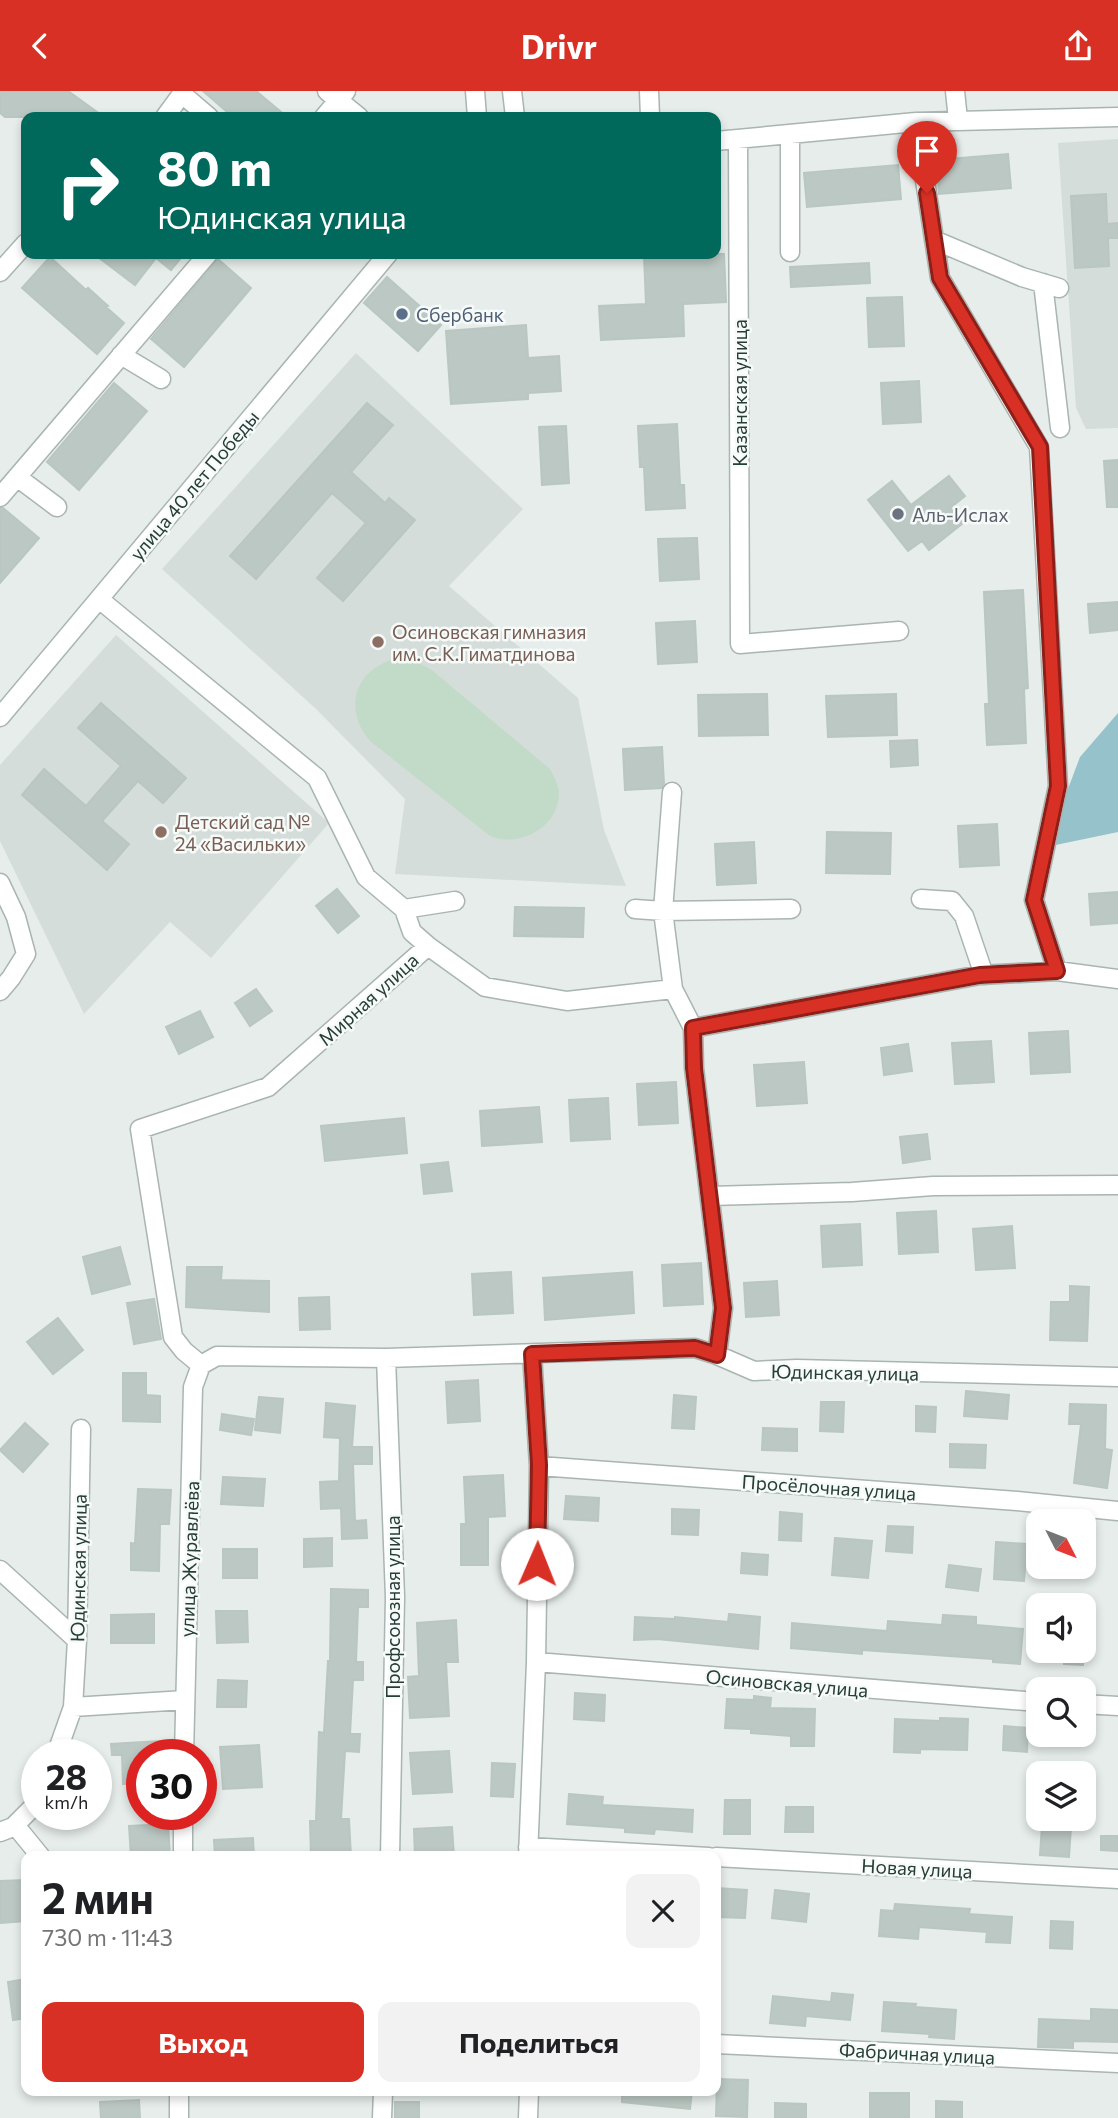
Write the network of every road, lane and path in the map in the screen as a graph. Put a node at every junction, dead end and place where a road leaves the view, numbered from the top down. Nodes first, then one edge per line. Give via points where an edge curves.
1 (475, 91) edge
2 (513, 91) edge
3 (649, 91) edge
4 (955, 91) edge
5 (183, 92) edge
6 (337, 94) edge
7 (169, 112) edge
8 (204, 112) edge
9 (327, 112) edge
10 (354, 112) edge
11 (477, 112) edge
12 (515, 112) edge
13 (650, 112) edge
14 (1118, 117) edge
15 (958, 120) junction
16 (916, 122) junction
17 (790, 136) junction
18 (721, 141) edge
19 (738, 141) junction
20 (934, 240) junction
21 (21, 248) edge
22 (790, 252) dead end
23 (204, 259) edge
24 (384, 259) edge
25 (2, 266) edge
26 (121, 355) junction
27 (161, 379) dead end
28 (1060, 428) dead end
29 (17, 477) junction
30 (0, 498) edge
31 (57, 507) dead end
32 (99, 599) junction
33 (899, 631) dead end
34 (0, 717) edge
35 (672, 792) dead end
36 (0, 883) edge
37 (920, 899) dead end
38 (455, 901) dead end
39 (404, 909) junction
40 (635, 909) dead end
41 (791, 909) dead end
42 (663, 911) junction
43 (428, 946) junction
44 (1057, 971) junction
45 (984, 975) junction
46 (1118, 979) edge
47 (673, 989) junction
48 (0, 991) edge
49 (693, 1028) junction
50 (1118, 1185) edge
51 (710, 1196) junction
52 (532, 1354) junction
53 (717, 1355) junction
54 (386, 1358) junction
55 (201, 1365) junction
56 (1118, 1377) edge
57 (80, 1429) dead end
58 (539, 1465) junction
59 (1118, 1511) edge
60 (0, 1570) edge
61 (77, 1640) junction
62 (536, 1662) junction
63 (185, 1700) junction
64 (1026, 1701) edge
65 (1096, 1705) edge
66 (1118, 1706) edge
67 (73, 1707) junction
68 (62, 1739) edge
69 (184, 1739) edge
70 (8, 1828) edge
71 (183, 1830) edge
72 (34, 1851) edge
73 (183, 1851) edge
74 (390, 1851) edge
75 (528, 1851) edge
76 (721, 1857) edge
77 (1118, 1879) edge
78 (721, 2043) edge
79 (1118, 2063) edge
80 (179, 2096) edge
81 (383, 2096) edge
82 (530, 2096) edge
83 (179, 2118) edge
84 (382, 2118) edge
85 (528, 2118) edge

1 - 11 street
2 - 12 street
3 - 13 street
4 - 15 street
5 - 7 street
5 - 8 street
6 - 9 street
6 - 10 street
14 - 15 street
15 - 16 street
16 - 17 street
16 - 20 street
17 - 19 street
17 - 22 street
18 - 19 street
19 - 33 street, Казанская улица via 740,644
20 - 28 street via 1051,286
20 - 44 street via 940,278 1040,447 1058,786 1034,900
21 - 25 street
23 - 26 street
24 - 32 street, улица 40 лет Победы
26 - 27 street
26 - 29 street
29 - 30 street
29 - 31 street
32 - 34 street, улица 40 лет Победы
32 - 39 street via 317,778 366,877
35 - 42 street
36 - 48 street via 26,954
37 - 45 street via 952,901 964,916
38 - 39 street
39 - 43 street via 412,932
40 - 42 street
41 - 42 street
42 - 47 street
43 - 47 street, Мирная улица via 485,987 567,1001
43 - 55 street, Мирная улица via 268,1087 140,1129 173,1337
44 - 45 street
44 - 46 street
45 - 49 street
47 - 49 street
49 - 51 street
50 - 51 street via 933,1186
51 - 53 street via 723,1308
52 - 53 street, Юдинская улица via 695,1348
52 - 54 street, Юдинская улица
52 - 58 street
53 - 56 street, Юдинская улица via 754,1371
54 - 55 street, Юдинская улица via 217,1356
54 - 74 street, Профсоюзная улица via 395,1597
55 - 63 street, улица Журавлёва via 193,1387
57 - 61 street, Юдинская улица
58 - 59 street, Просёлочная улица
58 - 62 street
60 - 61 street
61 - 67 street, Юдинская улица
62 - 64 street, Осиновская улица
62 - 75 street
63 - 67 street
63 - 69 street, улица Журавлёва
65 - 66 street
67 - 68 street
70 - 72 street
71 - 73 street
76 - 77 street, Новая улица
78 - 79 street, Фабричная улица
80 - 83 street
81 - 84 street
82 - 85 street

